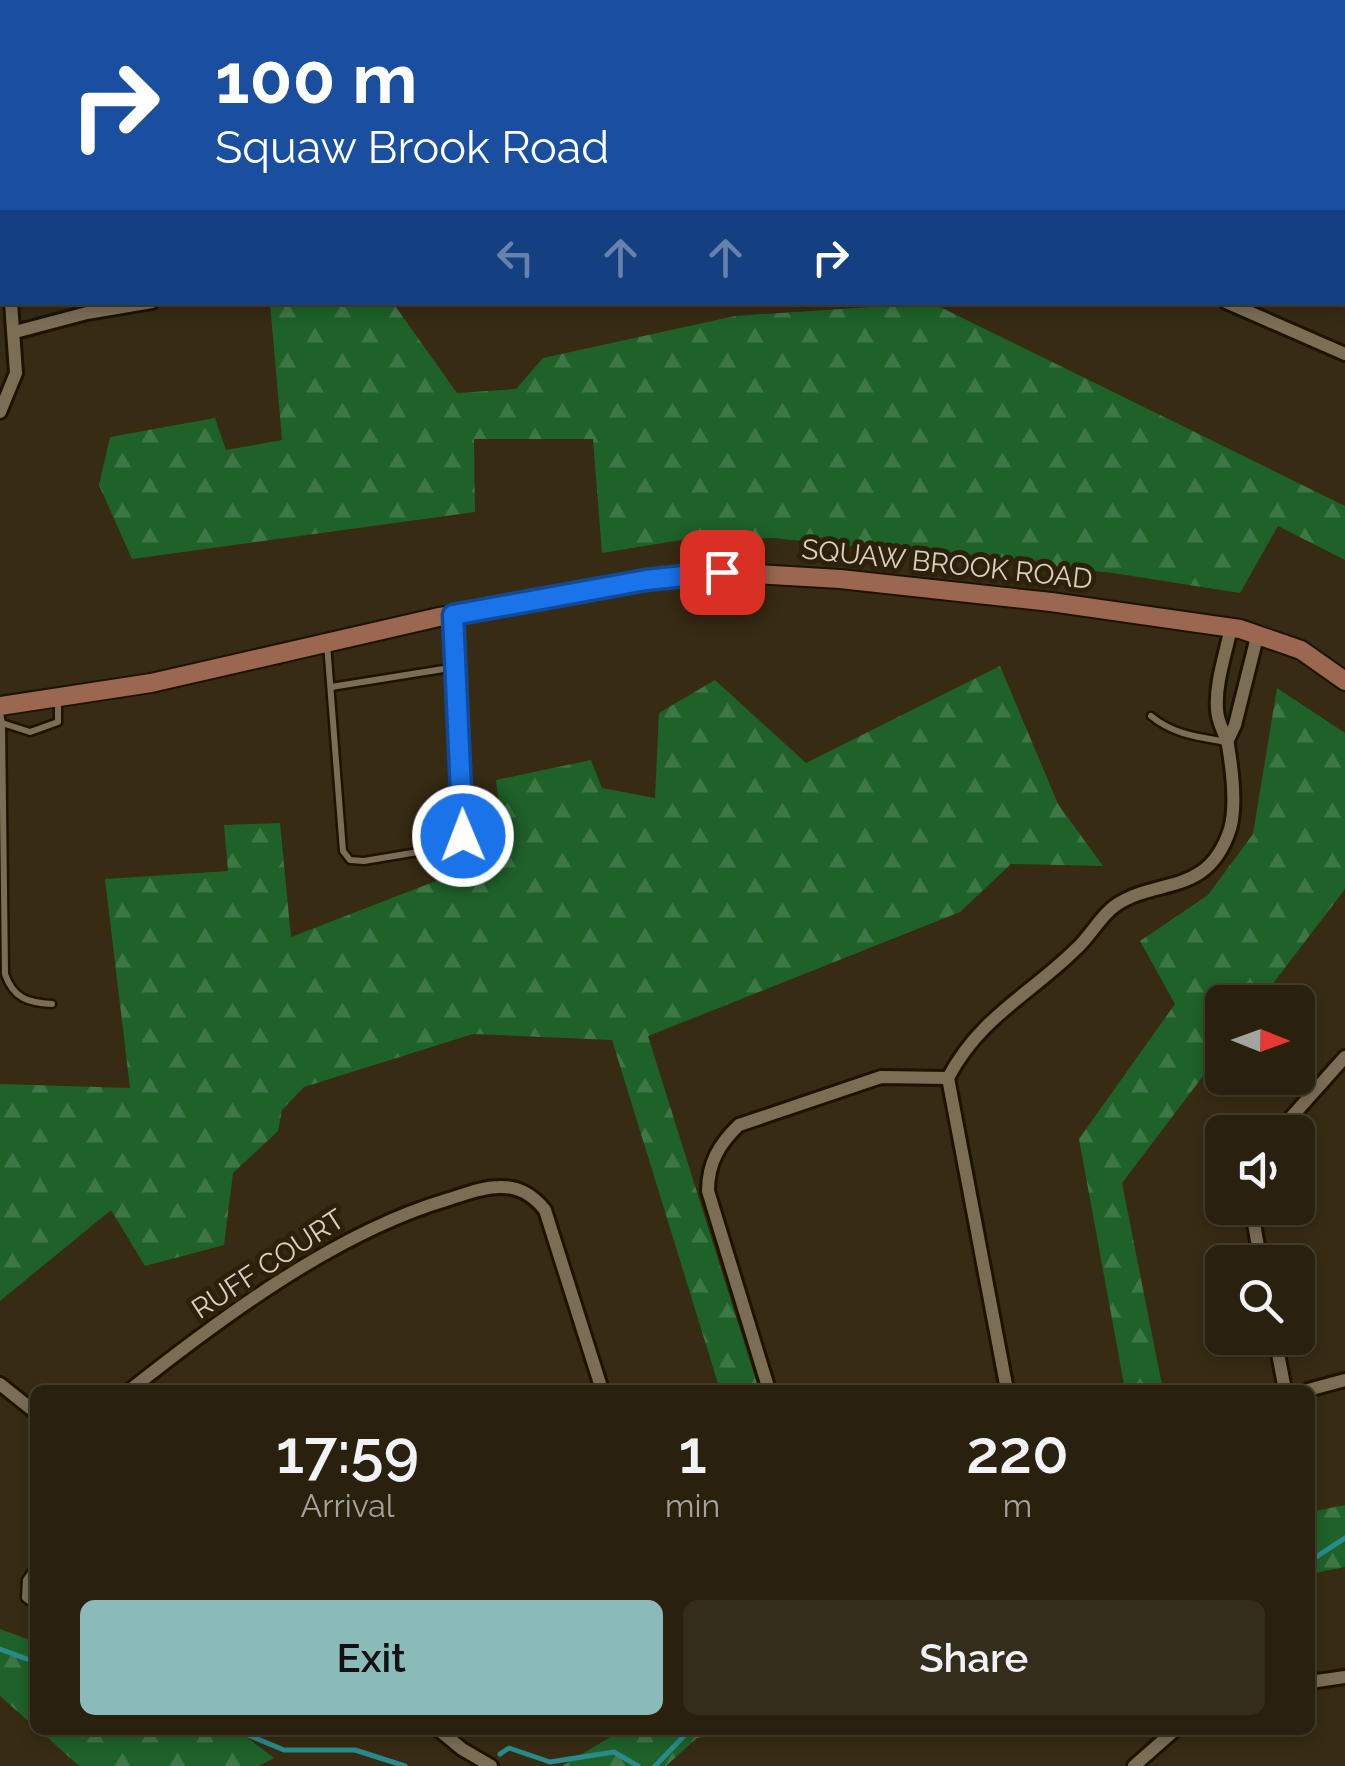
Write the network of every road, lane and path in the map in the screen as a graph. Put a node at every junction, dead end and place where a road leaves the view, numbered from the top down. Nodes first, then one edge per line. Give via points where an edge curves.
1 (11, 305) edge
2 (134, 305) edge
3 (1233, 305) edge
4 (14, 332) junction
5 (1345, 354) edge
6 (0, 412) edge
7 (453, 615) junction
8 (1232, 627) junction
9 (1258, 633) junction
10 (327, 642) junction
11 (456, 667) junction
12 (1345, 682) edge
13 (331, 687) junction
14 (58, 698) junction
15 (1, 714) edge
16 (1151, 716) dead end
17 (1228, 742) junction
18 (52, 1004) dead end
19 (1345, 1057) edge
20 (948, 1078) junction
21 (1293, 1115) edge
22 (1278, 1355) edge
23 (1345, 1380) edge
24 (0, 1384) edge
25 (137, 1385) edge
26 (600, 1385) edge
27 (766, 1385) edge
28 (1005, 1385) edge
29 (1283, 1385) edge
30 (1315, 1388) edge
31 (30, 1408) edge
32 (30, 1577) edge
33 (30, 1602) edge
34 (1345, 1676) edge
35 (1315, 1681) edge
36 (446, 1735) edge
37 (1169, 1735) edge
38 (490, 1766) edge
39 (1134, 1766) edge

1 - 4 street
2 - 4 street
3 - 5 street
4 - 6 street via 16,373
7 - 8 street, SQUAW BROOK ROAD via 646,580 754,572
7 - 10 street, SQUAW BROOK ROAD
7 - 11 lane
8 - 9 street, SQUAW BROOK ROAD
8 - 17 street via 1216,700
9 - 12 street, SQUAW BROOK ROAD via 1301,650
9 - 17 street
10 - 13 lane
10 - 14 street, SQUAW BROOK ROAD
11 - 13 lane
11 - 13 lane via 463,836 454,846 364,861 350,860 343,851
14 - 15 street, SQUAW BROOK ROAD
14 - 15 lane via 60,714 52,726 30,732
15 - 18 lane via 5,974 18,997
16 - 17 lane via 1181,734
17 - 20 street via 1230,828 1212,861 1183,884 1112,908 1077,949 964,1047
19 - 21 street
20 - 27 street via 881,1077 740,1125 725,1138 708,1170 708,1191
20 - 28 street
22 - 29 street
23 - 30 street
24 - 31 street
25 - 26 street, RUFF COURT via 354,1235 499,1186 527,1193 545,1210
32 - 33 lane via 24,1587
34 - 35 street
36 - 38 street
37 - 39 street

